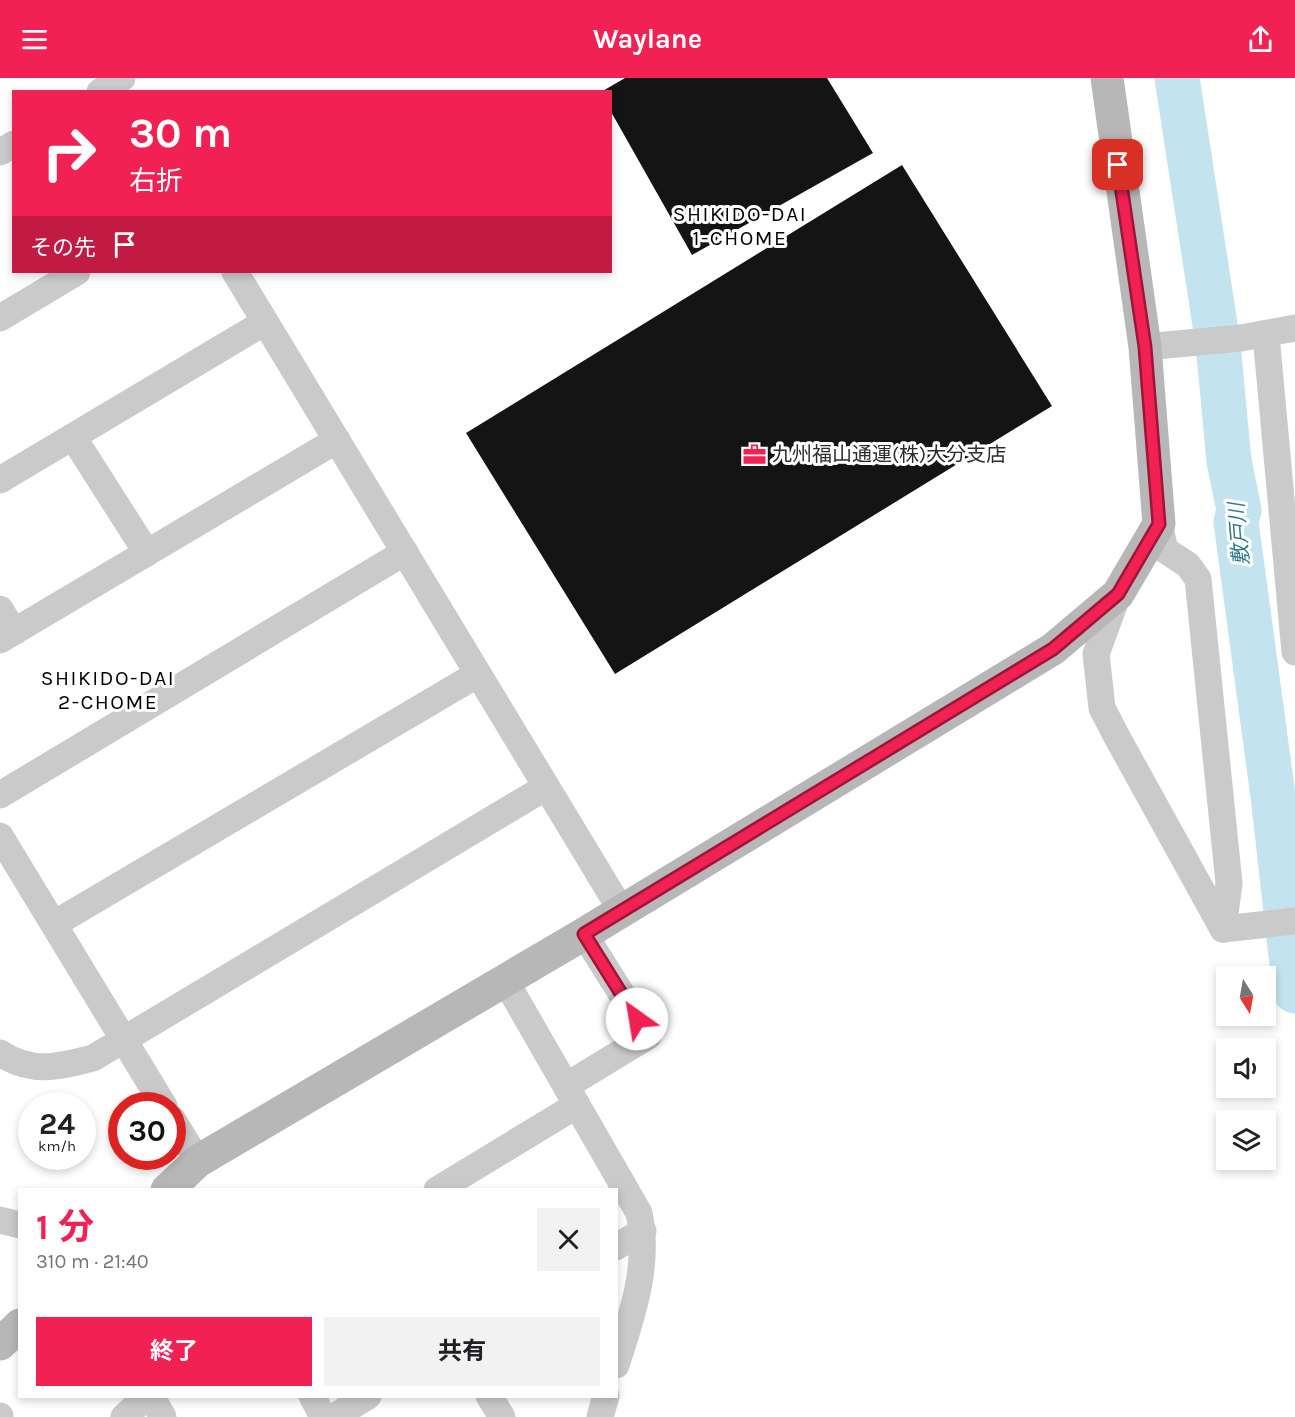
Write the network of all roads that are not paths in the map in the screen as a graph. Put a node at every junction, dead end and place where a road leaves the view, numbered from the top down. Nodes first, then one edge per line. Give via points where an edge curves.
1 (1107, 78) edge
2 (75, 273) edge
3 (236, 273) edge
4 (0, 318) edge
5 (266, 322) junction
6 (1295, 328) edge
7 (1254, 337) junction
8 (1156, 346) junction
9 (72, 437) junction
10 (337, 440) junction
11 (1286, 461) edge
12 (0, 480) edge
13 (1159, 524) junction
14 (405, 552) junction
15 (147, 553) junction
16 (1292, 591) edge
17 (1118, 594) junction
18 (5, 627) edge
19 (1295, 652) edge
20 (478, 674) junction
21 (546, 787) junction
22 (0, 795) edge
23 (0, 836) edge
24 (621, 910) junction
25 (1295, 921) edge
26 (54, 924) junction
27 (1235, 928) junction
28 (584, 934) junction
29 (505, 980) junction
30 (124, 1040) junction
31 (0, 1053) edge
32 (156, 1092) edge
33 (572, 1095) junction
34 (186, 1142) edge
35 (198, 1161) junction
36 (169, 1188) edge
37 (439, 1188) edge
38 (0, 1220) edge
39 (18, 1224) edge
40 (643, 1231) junction
41 (618, 1246) edge
42 (18, 1327) edge
43 (0, 1344) edge
44 (618, 1359) edge
45 (147, 1398) edge
46 (150, 1398) edge
47 (313, 1398) edge
48 (365, 1398) edge
49 (490, 1398) edge
50 (605, 1398) edge
51 (124, 1417) edge
52 (163, 1417) edge
53 (323, 1417) edge
54 (334, 1417) edge
55 (502, 1417) edge
56 (600, 1417) edge

1 - 8 street
2 - 4 street
3 - 5 street
5 - 9 street
5 - 10 street
6 - 7 street
7 - 8 street
7 - 11 street
8 - 13 street
9 - 12 street
9 - 15 street
10 - 14 street
10 - 15 street
11 - 16 street
13 - 17 street
13 - 27 street via 1165,550 1188,565 1198,579
14 - 20 street
14 - 22 street
15 - 18 street
16 - 19 street
17 - 24 street via 1053,649
17 - 27 street via 1096,654 1102,708
20 - 21 street
20 - 26 street
21 - 24 street
21 - 30 street
23 - 26 street
24 - 28 street
25 - 27 street
26 - 30 street
28 - 29 street
28 - 33 street via 648,1036
29 - 33 street
29 - 35 street
30 - 31 street via 93,1058 54,1068 15,1063
30 - 32 street
33 - 37 street
33 - 40 street via 639,1213
34 - 35 street
35 - 36 street
38 - 39 street
40 - 41 street
40 - 44 street via 638,1300
42 - 43 street
45 - 51 street
46 - 52 street
47 - 53 street
48 - 54 street
49 - 55 street
50 - 56 street

